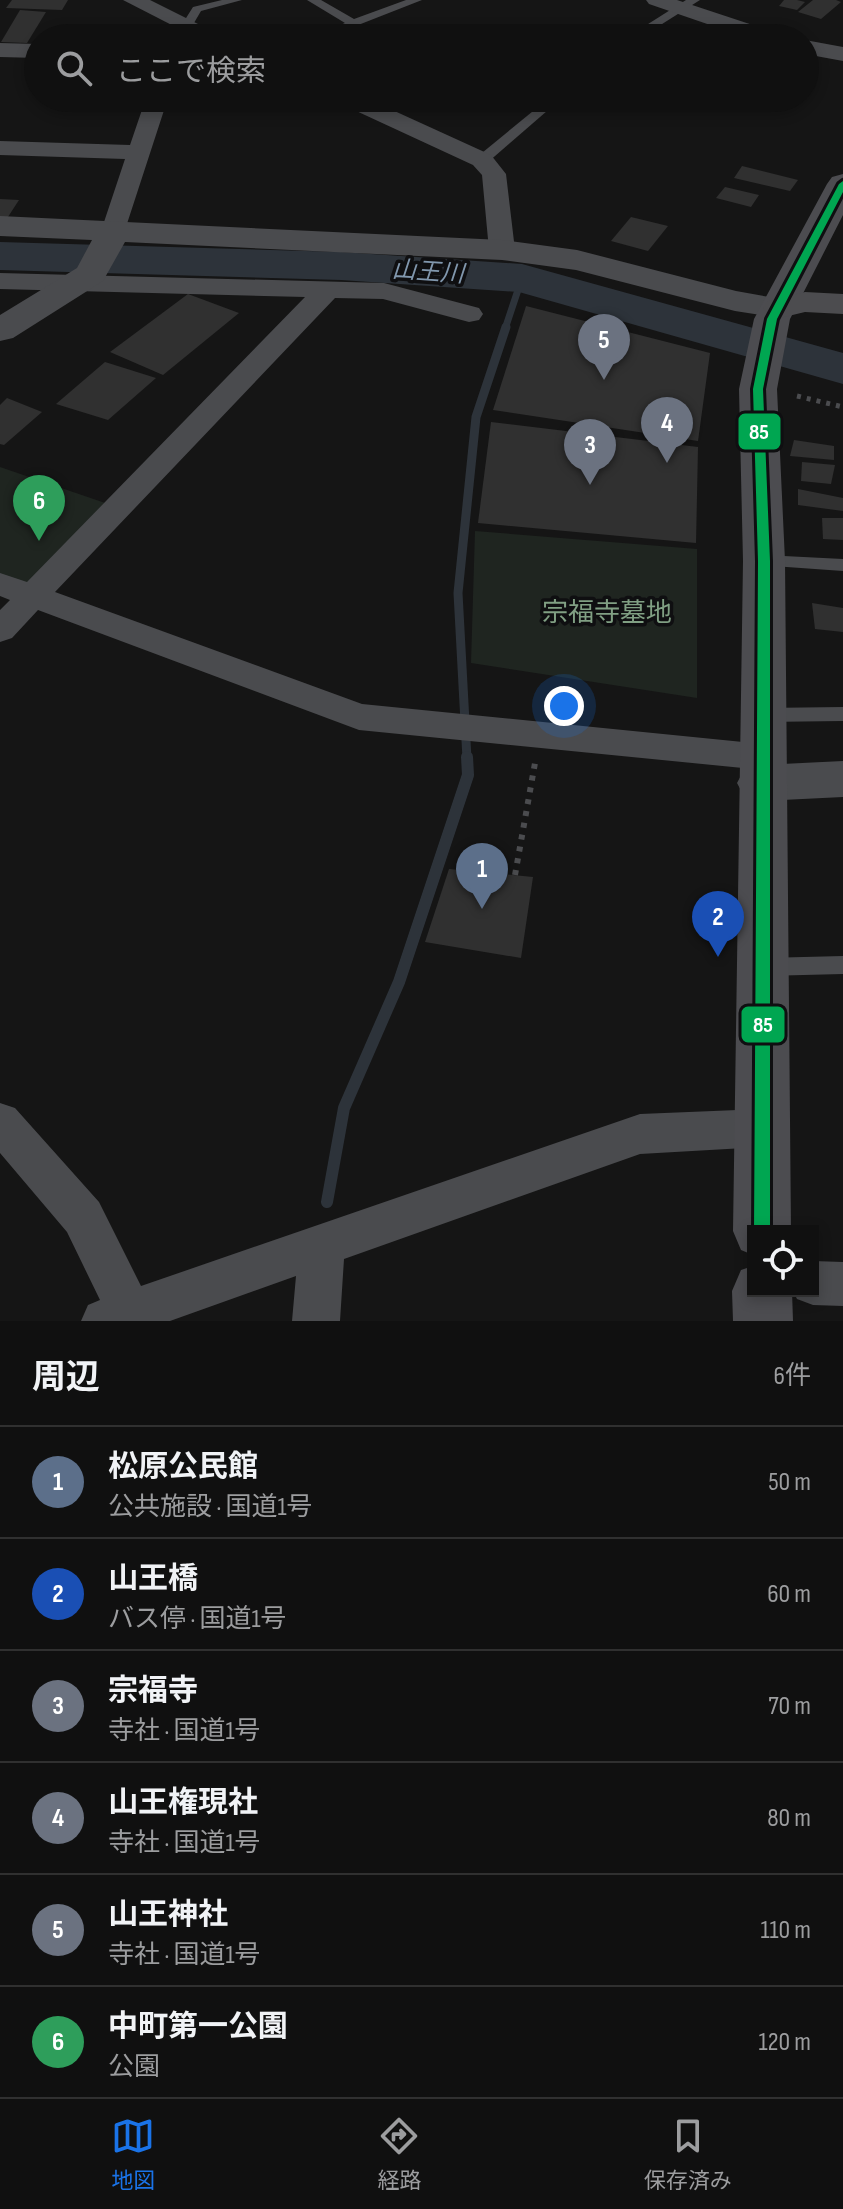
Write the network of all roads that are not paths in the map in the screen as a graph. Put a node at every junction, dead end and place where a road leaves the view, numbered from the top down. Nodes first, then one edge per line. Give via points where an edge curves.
1 (133, 0) edge
2 (236, 0) edge
3 (313, 0) edge
4 (416, 0) edge
5 (656, 0) edge
6 (687, 4) edge
7 (171, 24) edge
8 (189, 24) edge
9 (355, 24) joint
10 (655, 24) edge
11 (735, 24) edge
12 (0, 50) edge
13 (819, 50) edge
14 (24, 51) edge
15 (843, 54) edge
16 (153, 112) edge
17 (377, 112) edge
18 (539, 112) edge
19 (0, 148) edge
20 (140, 152) junction
21 (482, 160) junction
22 (843, 184) edge
23 (0, 226) edge
24 (114, 231) junction
25 (502, 250) junction
26 (84, 279) junction
27 (0, 281) edge
28 (328, 289) junction
29 (843, 304) edge
30 (469, 314) dead end
31 (776, 314) junction
32 (843, 317) edge
33 (0, 330) edge
34 (764, 561) junction
35 (843, 565) edge
36 (0, 584) edge
37 (34, 596) junction
38 (0, 630) edge
39 (843, 714) edge
40 (762, 751) junction
41 (843, 779) edge
42 (843, 965) edge
43 (761, 967) junction
44 (0, 1122) edge
45 (762, 1128) junction
46 (762, 1225) edge
47 (322, 1243) junction
48 (819, 1283) edge
49 (843, 1284) edge
50 (762, 1297) edge
51 (117, 1316) edge
52 (316, 1321) edge
53 (763, 1321) edge

1 - 7 street
2 - 8 lane via 197,9
3 - 9 lane
4 - 9 lane
5 - 6 street
6 - 10 lane
6 - 11 street
12 - 14 street
13 - 15 street
16 - 20 street
17 - 21 street
18 - 21 lane
19 - 20 street
20 - 24 street
21 - 25 street via 494,174
22 - 31 highway
23 - 24 street
24 - 25 street
24 - 26 street
25 - 31 street via 577,260
26 - 27 street
26 - 28 street
26 - 33 street
28 - 30 street via 384,291
28 - 37 street
29 - 31 highway via 805,302
31 - 32 highway
31 - 34 highway via 777,393
34 - 35 lane
34 - 40 highway
36 - 37 street
37 - 38 street
37 - 40 street via 359,717
39 - 40 lane
40 - 41 street
40 - 43 highway
42 - 43 lane
43 - 45 highway
44 - 51 street via 83,1217
45 - 46 highway
45 - 47 street via 640,1134
47 - 51 street
47 - 52 street
48 - 49 street
50 - 53 highway

